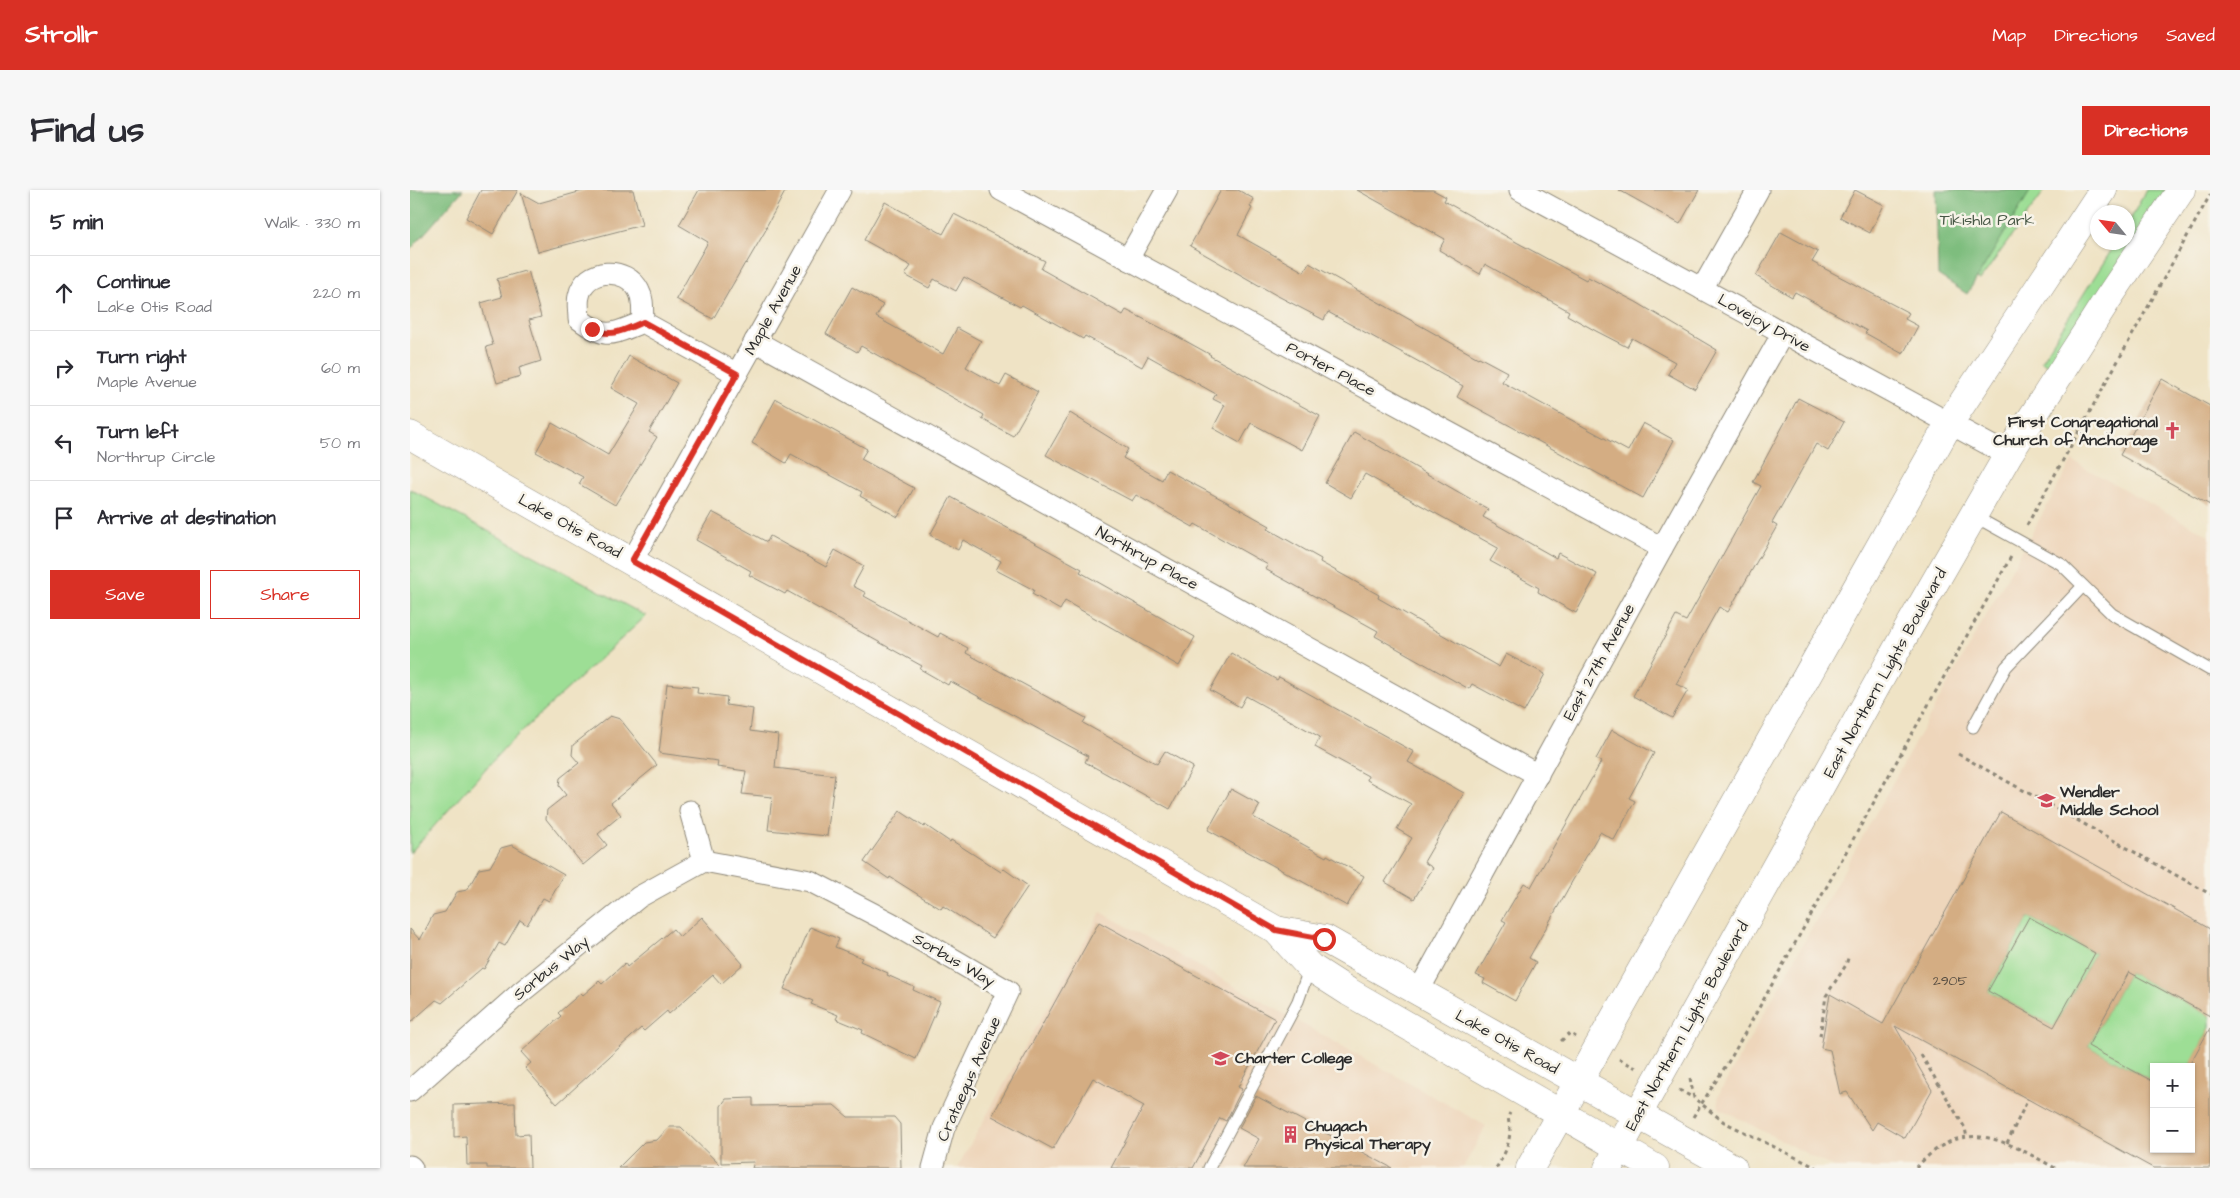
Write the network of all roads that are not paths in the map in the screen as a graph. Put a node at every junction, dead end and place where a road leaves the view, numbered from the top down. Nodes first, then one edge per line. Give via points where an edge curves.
1 (840, 190) edge
2 (1001, 190) edge
3 (1167, 190) edge
4 (1520, 190) edge
5 (1758, 190) edge
6 (2103, 190) edge
7 (2182, 190) edge
8 (1128, 260) junction
9 (1702, 289) junction
10 (643, 322) dead end
11 (1783, 333) junction
12 (755, 341) junction
13 (737, 374) junction
14 (1950, 422) junction
15 (410, 435) edge
16 (2008, 455) junction
17 (1974, 516) junction
18 (1662, 548) junction
19 (632, 561) junction
20 (2083, 586) junction
21 (2210, 670) edge
22 (1973, 727) dead end
23 (1538, 775) junction
24 (690, 811) dead end
25 (704, 861) junction
26 (1276, 930) junction
27 (1310, 967) junction
28 (1008, 992) joint
29 (1418, 992) junction
30 (1577, 1082) junction
31 (410, 1091) edge
32 (1560, 1114) junction
33 (1638, 1115) junction
34 (1613, 1158) edge
35 (933, 1168) edge
36 (1209, 1168) edge
37 (1530, 1168) edge
38 (1655, 1168) edge
39 (1733, 1168) edge

1 - 12 street, Maple Avenue
2 - 8 street, Porter Place
3 - 8 street
4 - 9 street, Lovejoy Drive
5 - 9 street
6 - 14 main road
7 - 16 main road, East Northern Lights Boulevard
8 - 18 street, Porter Place
9 - 11 street, Lovejoy Drive
10 - 13 street
11 - 14 street, Lovejoy Drive
11 - 18 street, East 27th Avenue
12 - 13 street, Maple Avenue
12 - 23 street, Northrup Place
13 - 19 street, Maple Avenue
14 - 16 street, Lovejoy Drive
14 - 30 main road
15 - 19 main road, Lake Otis Road
16 - 17 main road, East Northern Lights Boulevard
17 - 20 lane via 2061,564
17 - 33 main road, East Northern Lights Boulevard
18 - 23 street, East 27th Avenue
19 - 26 main road, Lake Otis Road
20 - 21 lane via 2112,614
20 - 22 lane via 2006,667
23 - 29 street, East 27th Avenue
24 - 25 street
25 - 28 street, Sorbus Way via 810,881 891,923
25 - 31 street, Sorbus Way via 639,897 520,993
26 - 27 main road, Lake Otis Road
26 - 29 main road, Lake Otis Road via 1324,939
27 - 32 main road, Lake Otis Road
27 - 36 lane via 1298,1001
28 - 35 street, Crataegus Avenue via 944,1128
29 - 30 main road, Lake Otis Road
30 - 32 main road
30 - 33 main road, Lake Otis Road
32 - 34 main road, Lake Otis Road
32 - 37 main road
33 - 34 main road, East Northern Lights Boulevard
33 - 39 main road, Lake Otis Road
34 - 38 main road, Lake Otis Road

